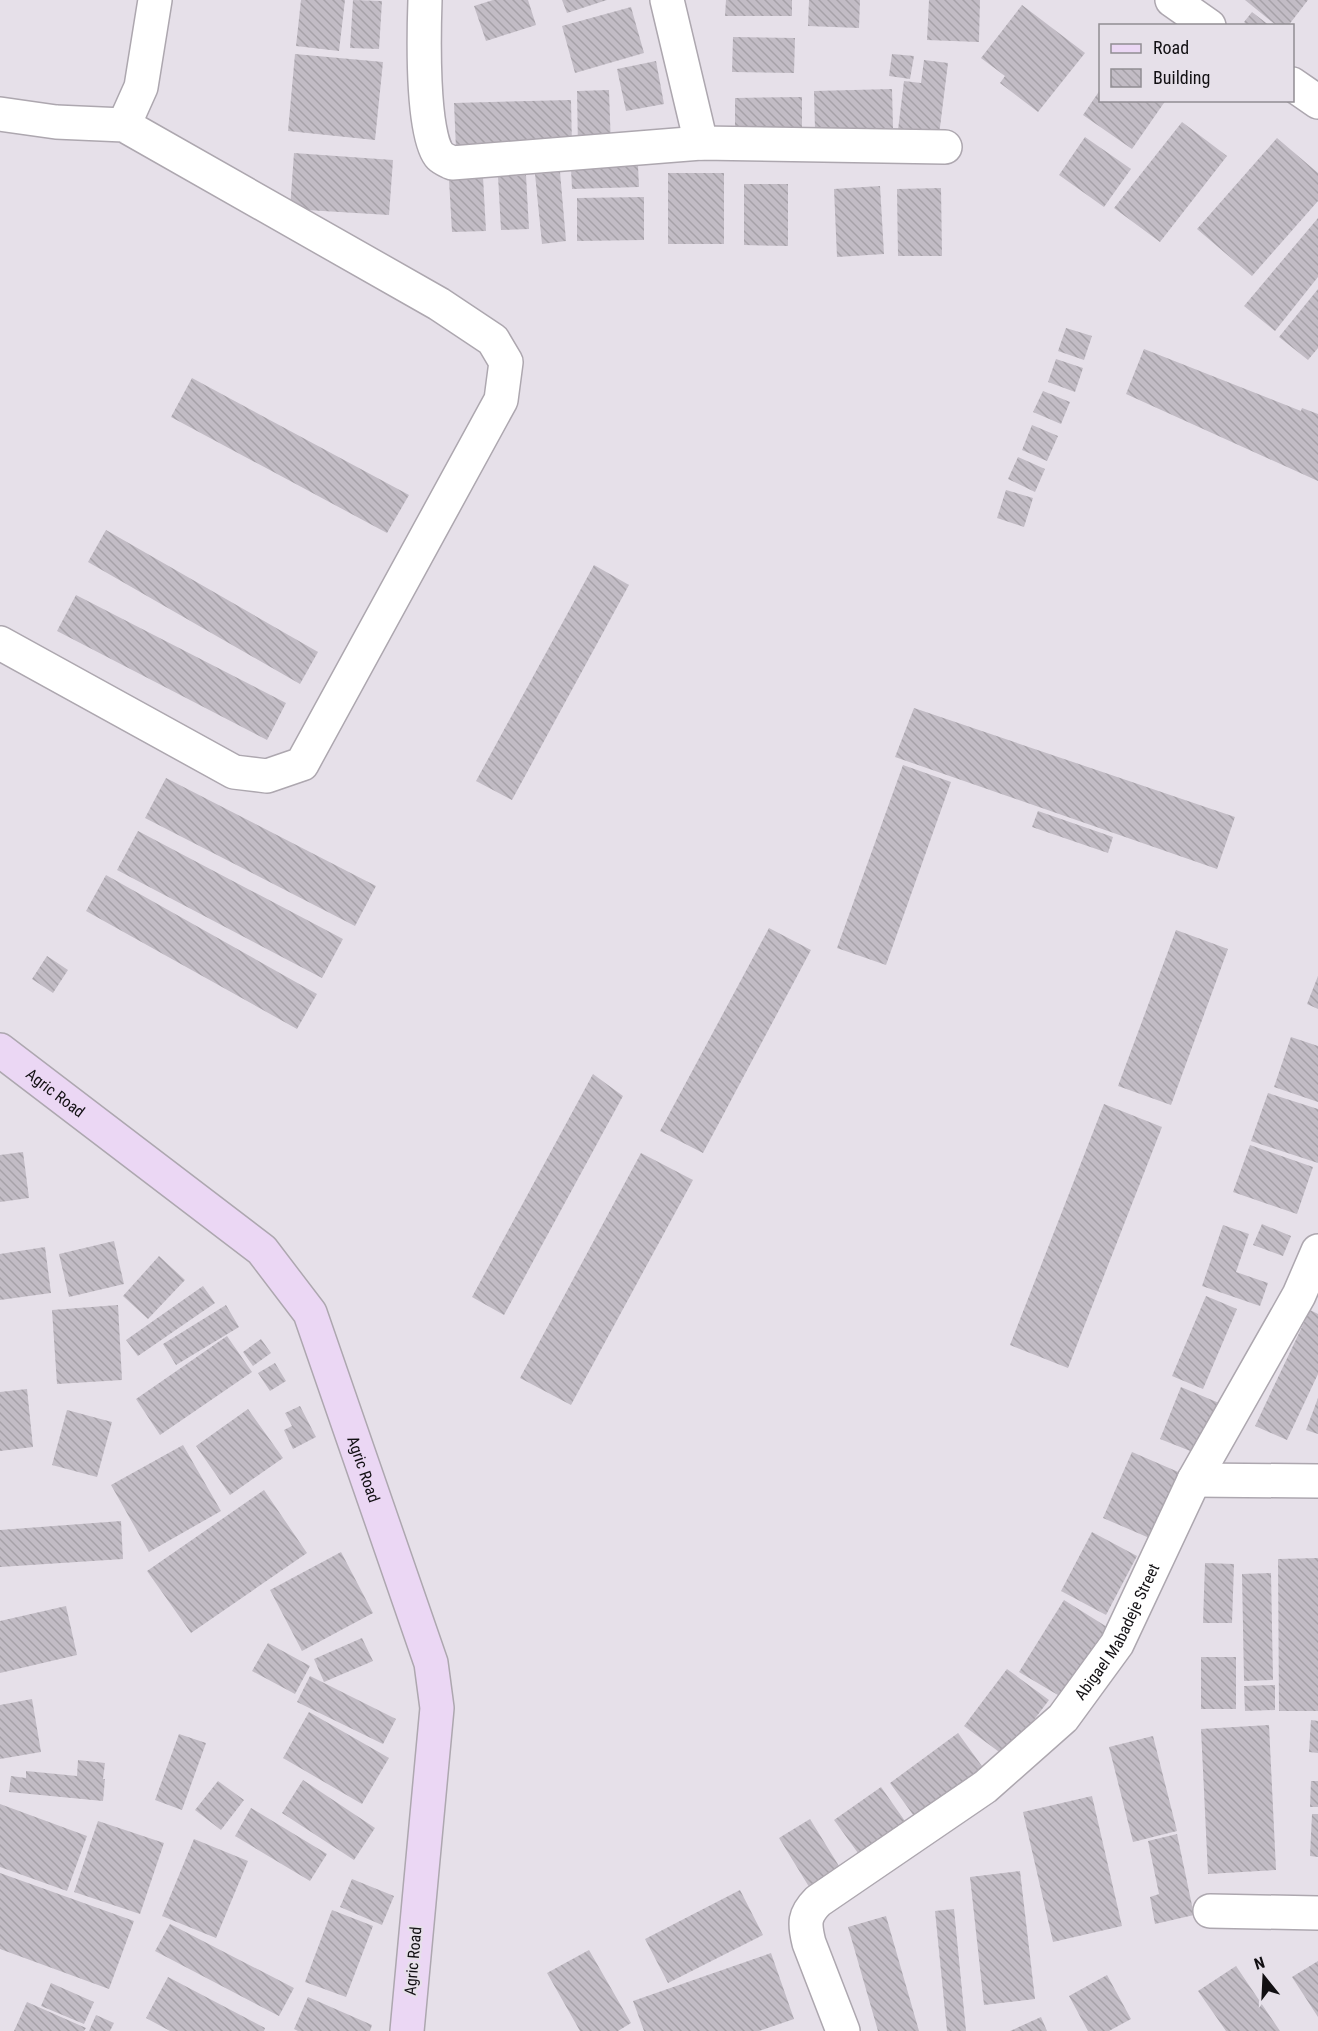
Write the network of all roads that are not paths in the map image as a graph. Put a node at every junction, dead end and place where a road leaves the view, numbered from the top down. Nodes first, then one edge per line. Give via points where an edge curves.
1 (155, 0) edge
2 (424, 0) edge
3 (667, 0) edge
4 (1172, 0) edge
5 (1206, 24) edge
6 (1294, 85) edge
7 (1318, 102) edge
8 (0, 114) edge
9 (124, 125) junction
10 (701, 143) junction
11 (945, 147) dead end
12 (0, 643) edge
13 (0, 1050) edge
14 (1318, 1251) edge
15 (1194, 1480) junction
16 (1318, 1481) edge
17 (1210, 1911) dead end
18 (1318, 1913) edge
19 (407, 2031) edge
20 (843, 2031) edge

1 - 9 street via 141,87
2 - 10 street via 424,82 432,140 439,155 452,163
3 - 10 street
4 - 5 street
6 - 7 street
8 - 9 street via 56,122
9 - 12 street via 439,304 493,340 506,362 501,400 302,764 267,776 234,772
10 - 11 street
13 - 19 street, Agric Road via 262,1250 310,1313 431,1664 437,1708
14 - 15 street, Abigael Mabadeje Street via 1299,1295
15 - 16 street
15 - 20 street, Abigael Mabadeje Street via 1116,1644 1063,1718 986,1787 809,1910 809,1942
17 - 18 street

